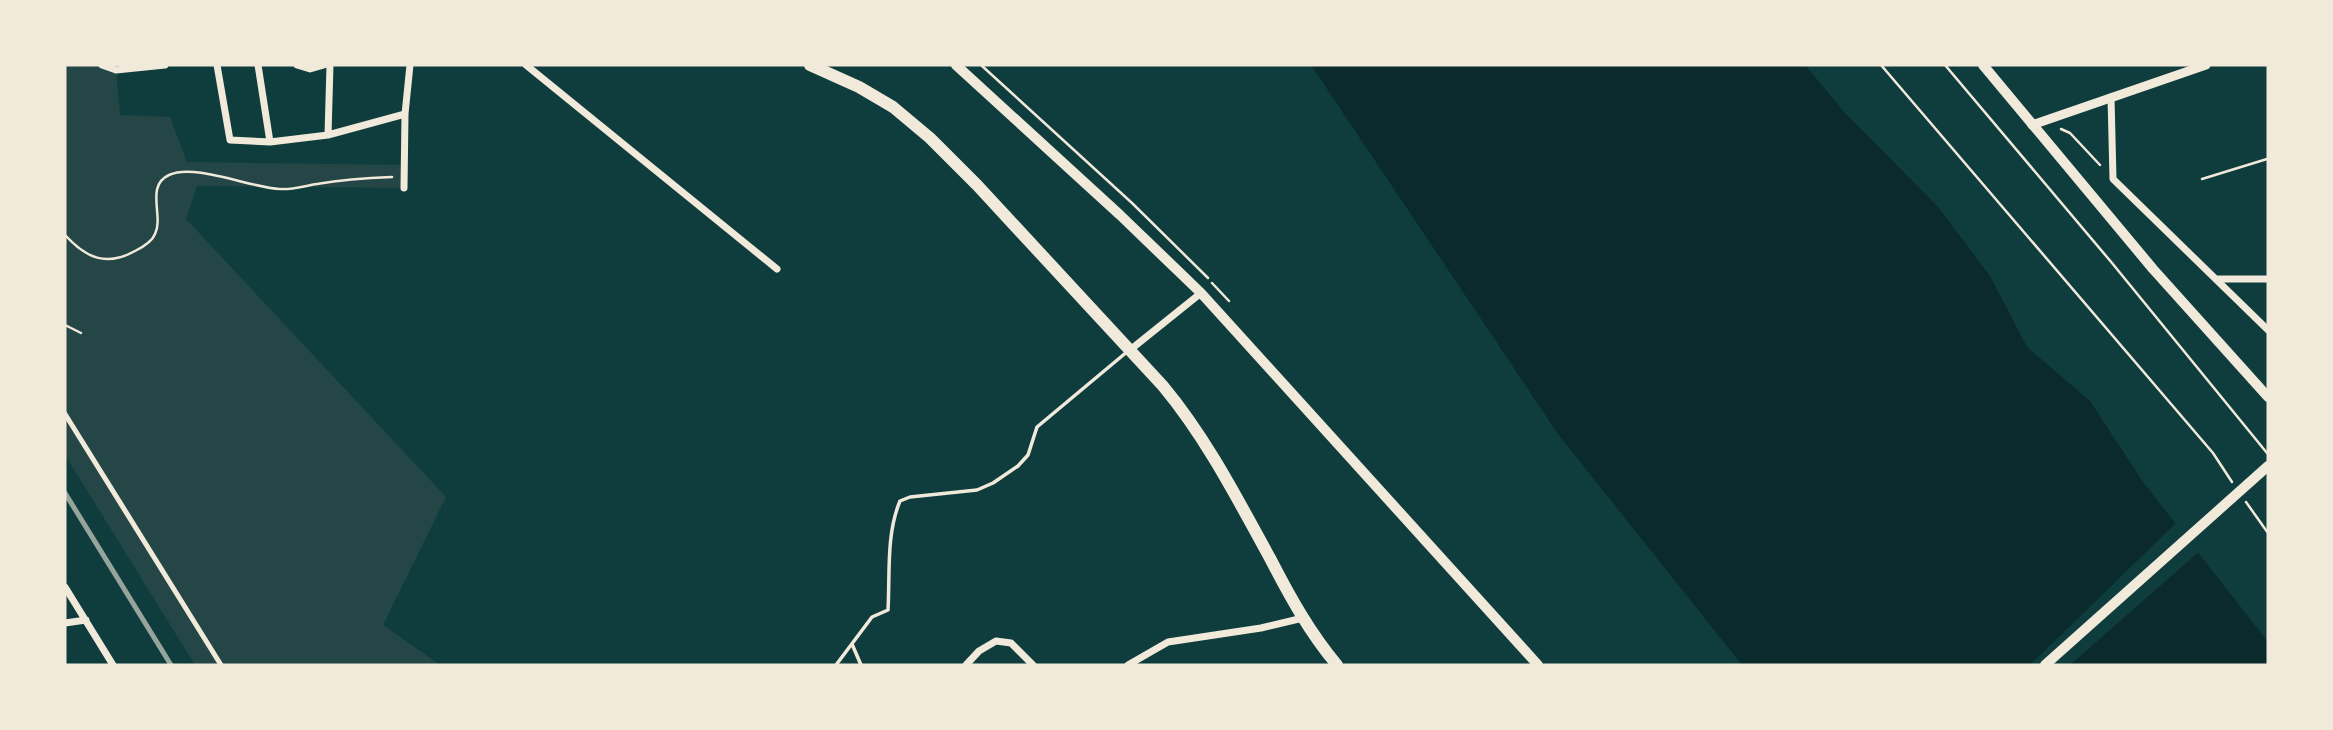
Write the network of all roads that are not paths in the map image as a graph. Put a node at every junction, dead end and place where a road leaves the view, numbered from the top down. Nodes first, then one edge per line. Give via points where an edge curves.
1 (102, 65) edge
2 (165, 65) edge
3 (217, 65) edge
4 (258, 65) edge
5 (297, 65) edge
6 (324, 65) edge
7 (330, 65) edge
8 (410, 65) edge
9 (526, 65) edge
10 (810, 65) edge
11 (956, 65) edge
12 (1983, 65) edge
13 (2206, 65) edge
14 (2111, 97) junction
15 (405, 114) junction
16 (2032, 125) junction
17 (328, 135) junction
18 (270, 142) junction
19 (404, 188) road end
20 (777, 269) dead end
21 (2218, 279) junction
22 (2268, 279) edge
23 (1201, 293) junction
24 (2268, 330) edge
25 (1130, 350) junction
26 (2268, 397) edge
27 (65, 414) edge
28 (2268, 466) edge
29 (65, 587) edge
30 (1303, 618) junction
31 (86, 620) junction
32 (65, 623) edge
33 (852, 644) junction
34 (1332, 664) edge
35 (113, 665) edge
36 (221, 665) edge
37 (836, 665) edge
38 (861, 665) edge
39 (966, 665) edge
40 (1032, 665) edge
41 (1128, 665) edge
42 (1538, 665) edge
43 (2045, 665) edge

1 - 2 street via 116,70
3 - 18 street via 230,140
4 - 18 street
5 - 6 street via 310,69
7 - 17 street
8 - 15 street
9 - 20 street
10 - 25 highway via 893,107 930,138
11 - 23 main road
12 - 16 main road
13 - 14 street
14 - 16 street
14 - 21 street via 2113,179
15 - 17 street
15 - 19 street
16 - 26 main road
17 - 18 street
21 - 22 street
21 - 24 street
23 - 25 street
23 - 42 main road
25 - 30 highway via 1207,444
25 - 33 lane via 1037,427 1028,455 993,483 977,490 900,501 892,529 888,610 872,617
27 - 36 street
28 - 43 main road
29 - 31 street
30 - 34 highway
30 - 41 street via 1168,642
31 - 32 street
31 - 35 street
33 - 37 lane
33 - 38 lane
39 - 40 street via 996,641 1011,643

